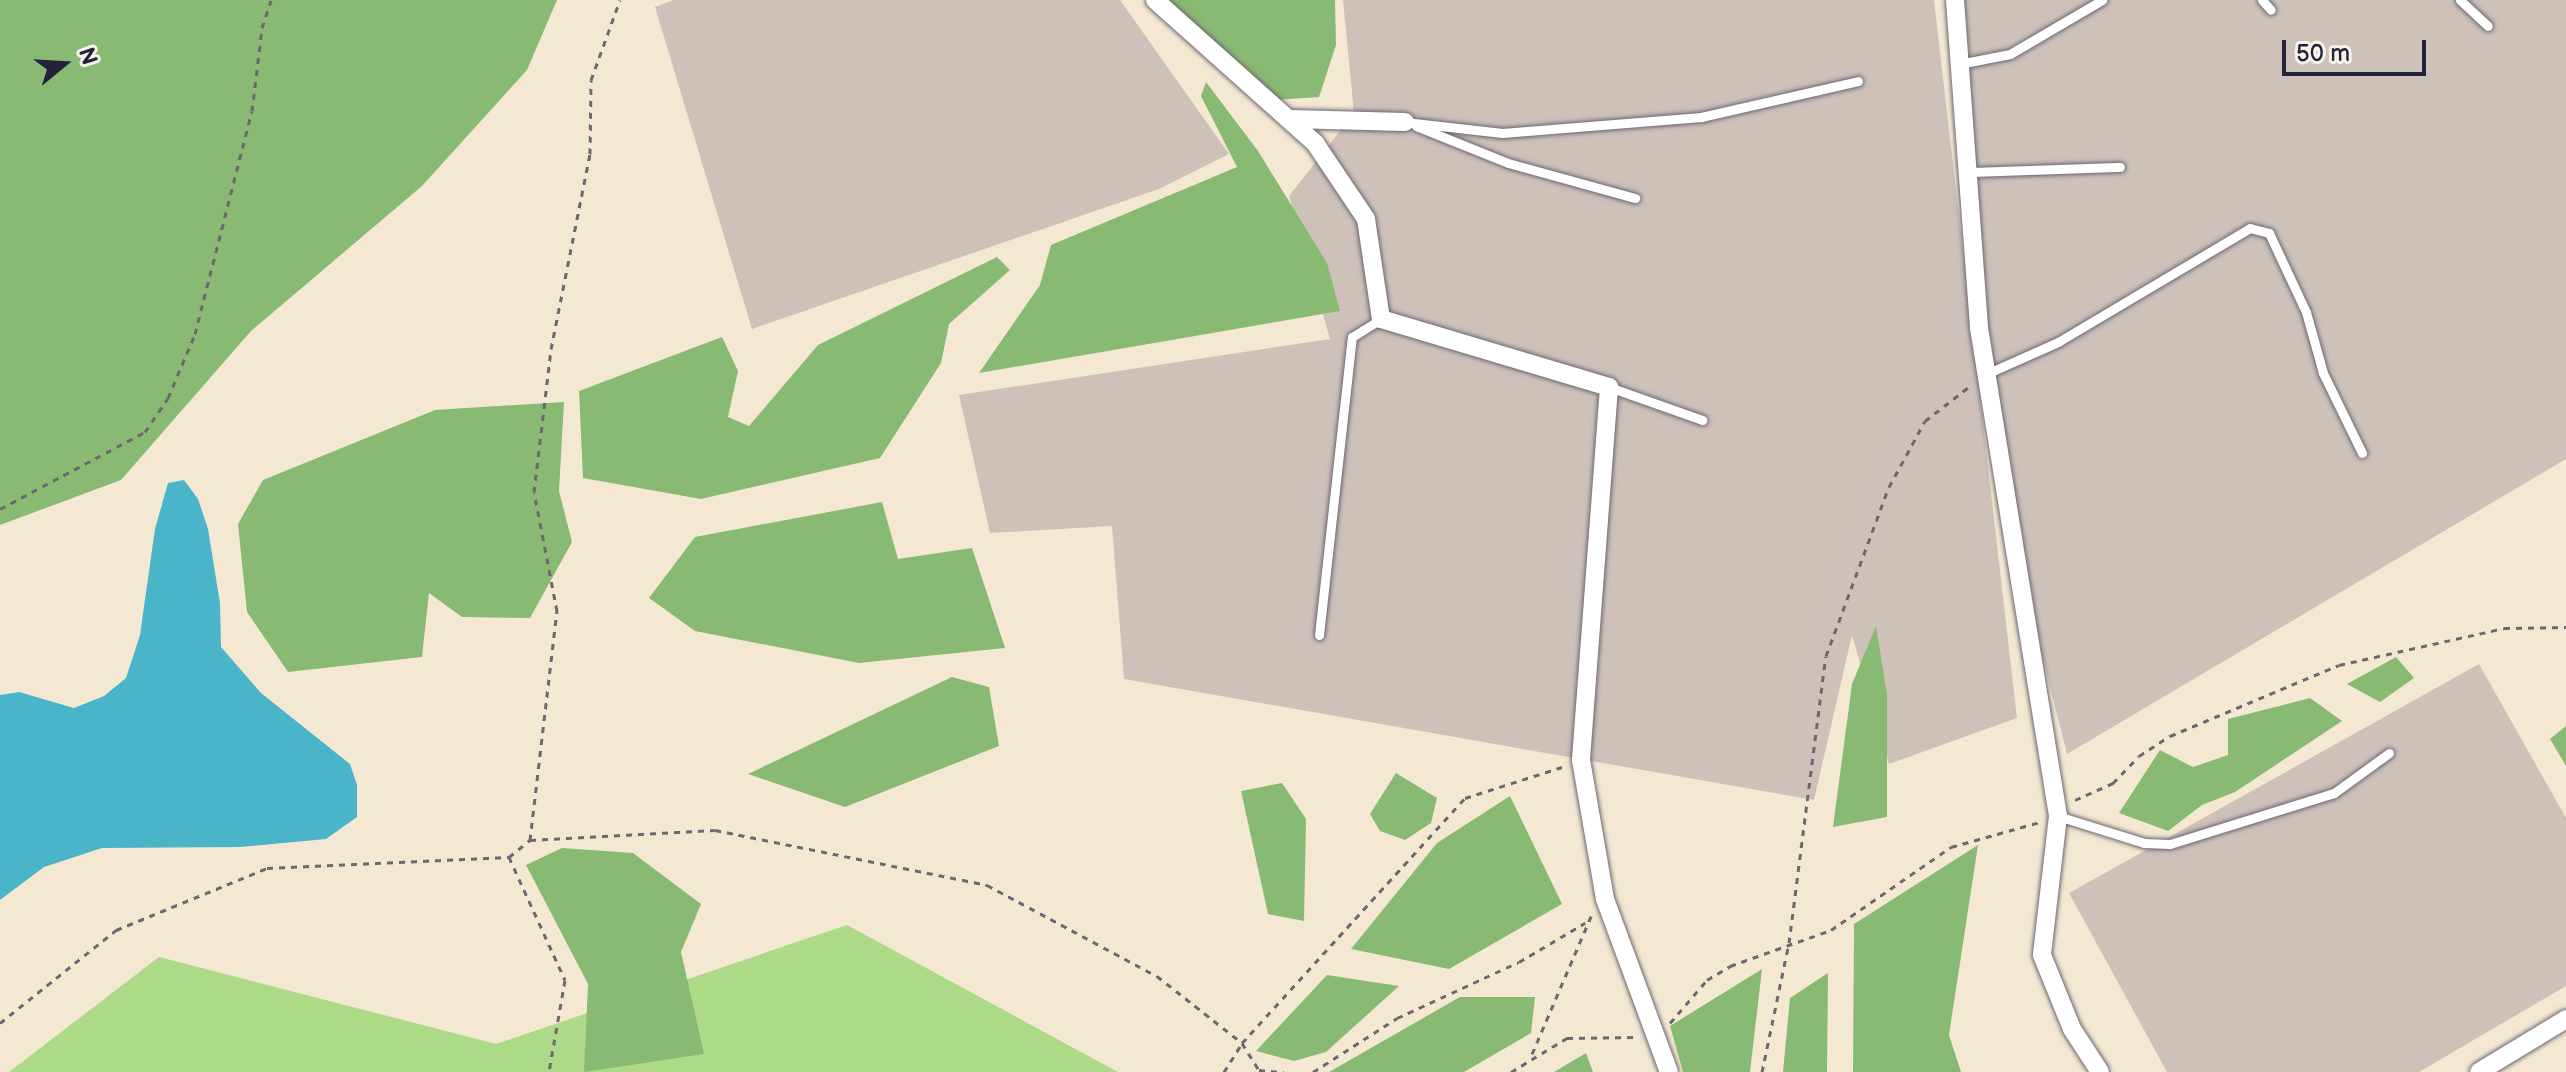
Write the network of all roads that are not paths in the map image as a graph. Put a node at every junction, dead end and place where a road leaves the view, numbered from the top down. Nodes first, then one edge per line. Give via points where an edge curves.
1 (1155, 0) edge
2 (1955, 0) edge
3 (2102, 0) edge
4 (2262, 0) edge
5 (2460, 0) edge
6 (2271, 10) dead end
7 (2488, 26) dead end
8 (1959, 64) junction
9 (1858, 81) dead end
10 (1290, 119) junction
11 (1405, 122) junction
12 (2120, 167) dead end
13 (1968, 172) junction
14 (1635, 198) dead end
15 (1381, 319) junction
16 (1986, 374) junction
17 (1609, 387) junction
18 (1702, 420) dead end
19 (2362, 453) dead end
20 (1319, 635) dead end
21 (2389, 753) dead end
22 (2058, 816) junction
23 (2566, 1019) edge
24 (1669, 1072) edge
25 (2100, 1072) edge
26 (2479, 1072) edge

1 - 10 street
2 - 8 street
3 - 8 lane via 2010,54
4 - 6 lane
5 - 7 lane
8 - 13 street
9 - 11 lane via 1701,117 1502,133
10 - 11 street
10 - 15 street via 1315,143 1366,219
11 - 14 lane via 1508,163
12 - 13 lane
13 - 16 street
15 - 17 street
15 - 20 lane via 1352,337
16 - 19 lane via 2058,342 2250,228 2269,233 2306,312 2323,373
16 - 22 street
17 - 18 lane
17 - 24 street via 1581,760 1605,899
21 - 22 lane via 2334,793 2170,844 2144,843
22 - 25 street via 2042,955 2072,1029
23 - 26 street

